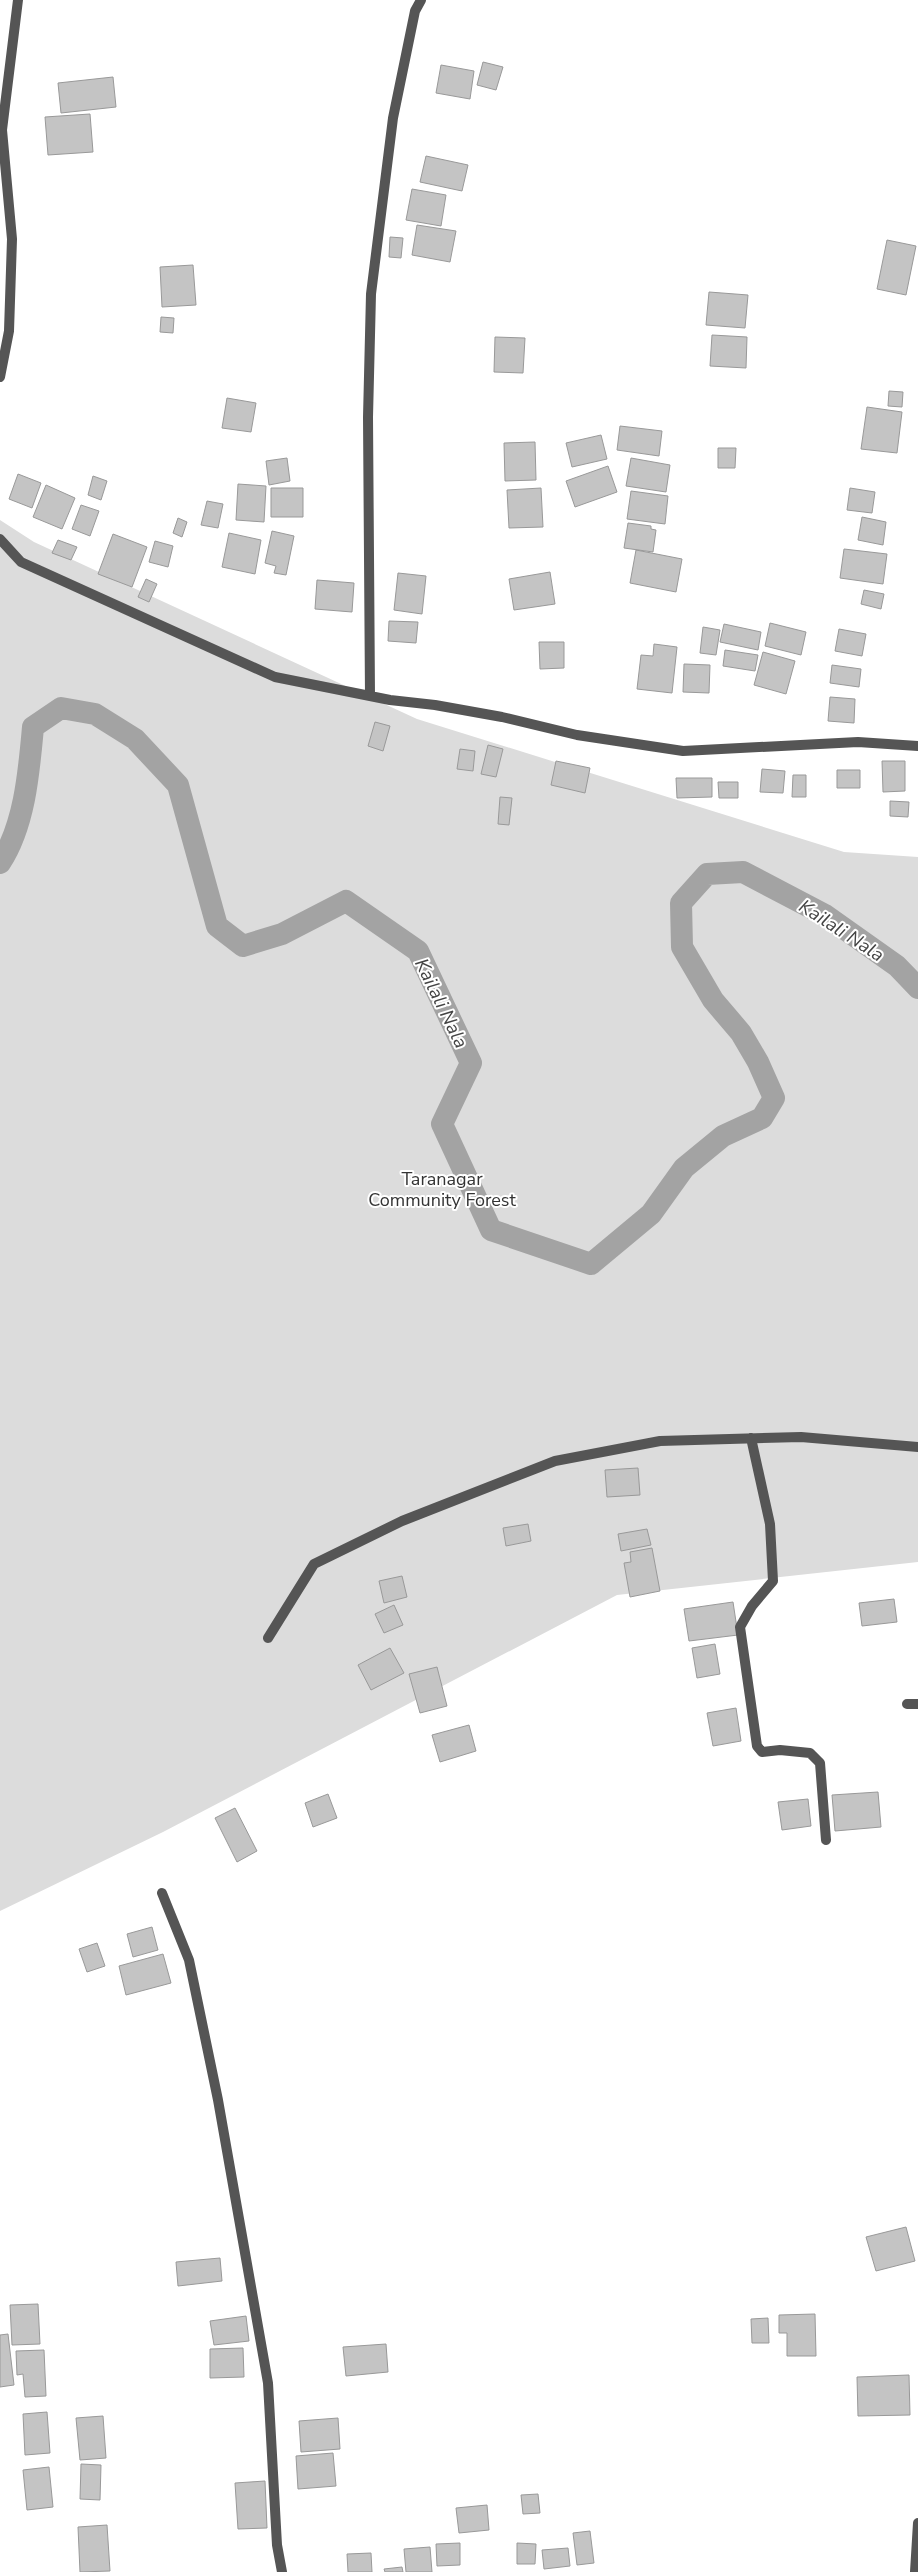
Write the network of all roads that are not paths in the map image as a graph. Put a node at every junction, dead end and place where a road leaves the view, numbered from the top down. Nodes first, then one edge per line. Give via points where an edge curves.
1 (18, 0) edge
2 (421, 0) edge
3 (0, 377) edge
4 (0, 539) edge
5 (370, 696) junction
6 (918, 746) edge
7 (751, 1438) junction
8 (918, 1447) edge
9 (268, 1638) dead end
10 (907, 1704) dead end
11 (918, 1704) edge
12 (826, 1840) dead end
13 (162, 1893) dead end
14 (918, 2523) edge
15 (282, 2572) edge
16 (915, 2572) edge

1 - 3 street via 2,130 12,239 8,331
2 - 5 street via 415,11 393,118 372,294 368,417
4 - 5 street via 21,562 275,677
5 - 6 street via 502,717 577,735 683,751 858,742
7 - 8 street via 801,1437
7 - 9 street via 660,1441 555,1461 402,1521 314,1564
7 - 12 street via 770,1524 773,1581 740,1627 756,1746 762,1752 810,1752 820,1763
10 - 11 street
13 - 15 street via 189,1960 218,2100 268,2383 277,2545
14 - 16 street

